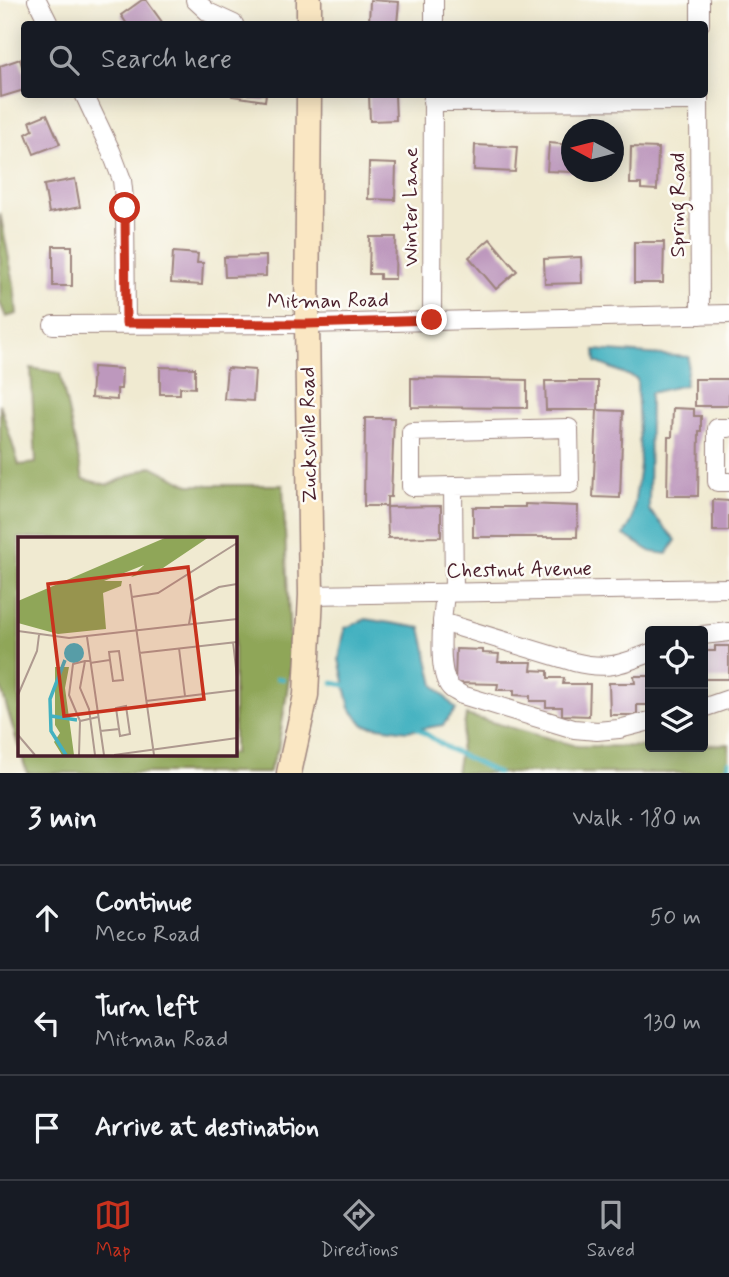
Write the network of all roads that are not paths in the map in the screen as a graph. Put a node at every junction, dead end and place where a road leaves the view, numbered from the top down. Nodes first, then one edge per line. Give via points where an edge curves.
1 (37, 0) edge
2 (195, 0) edge
3 (309, 0) edge
4 (434, 0) edge
5 (701, 0) edge
6 (48, 21) edge
7 (228, 21) edge
8 (309, 21) edge
9 (434, 21) edge
10 (700, 21) edge
11 (86, 98) edge
12 (309, 98) edge
13 (433, 98) edge
14 (699, 98) edge
15 (729, 314) edge
16 (700, 315) junction
17 (432, 320) junction
18 (126, 323) junction
19 (307, 324) junction
20 (53, 325) dead end
21 (729, 428) edge
22 (729, 482) edge
23 (453, 486) junction
24 (729, 587) edge
25 (450, 593) junction
26 (311, 595) junction
27 (442, 622) junction
28 (729, 632) edge
29 (708, 634) edge
30 (645, 655) edge
31 (729, 699) edge
32 (708, 706) edge
33 (645, 722) edge
34 (289, 773) edge

1 - 6 street
2 - 7 street
3 - 8 street
4 - 9 street
5 - 10 street
11 - 18 street via 122,180
12 - 19 street, Zucksville Road
13 - 14 street
13 - 17 street, Winter Lane
14 - 16 street, Spring Road
15 - 16 street, Mitman Road
16 - 17 street, Mitman Road
17 - 19 street, Mitman Road
18 - 19 street, Mitman Road
18 - 20 street, Mitman Road
19 - 26 street, Zucksville Road
21 - 22 street via 717,428 717,482
23 - 23 street via 411,487 411,432 569,428 570,484
23 - 25 street
24 - 25 street, Chestnut Avenue
25 - 26 street, Chestnut Avenue
25 - 27 street
26 - 34 street, Zucksville Road via 306,695
27 - 30 street via 587,666 615,666
27 - 33 street via 444,676 450,688 462,695 574,729 619,729
28 - 29 street
31 - 32 street

